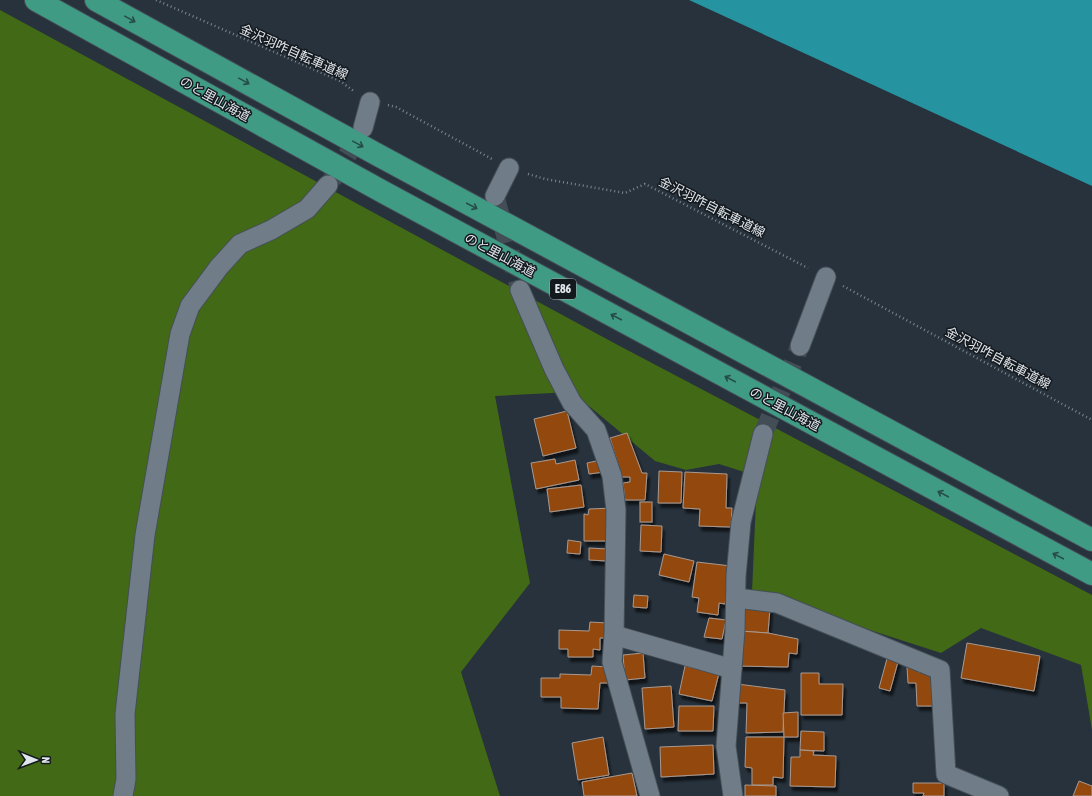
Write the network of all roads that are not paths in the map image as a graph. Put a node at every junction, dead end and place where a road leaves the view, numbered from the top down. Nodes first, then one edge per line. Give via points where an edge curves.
1 (36, 0) edge
2 (96, 0) edge
3 (370, 102) road end
4 (363, 128) tunnel mouth
5 (509, 168) road end
6 (328, 185) tunnel mouth
7 (495, 196) tunnel mouth
8 (826, 277) road end
9 (520, 290) tunnel mouth
10 (800, 346) tunnel mouth
11 (763, 434) tunnel mouth
12 (1092, 540) edge
13 (1092, 574) edge
14 (736, 598) junction
15 (614, 636) junction
16 (732, 669) junction
17 (124, 796) edge
18 (650, 796) edge
19 (733, 796) edge
20 (999, 796) edge

13 -> 1 highway, のと里山海道 / E86 via 385,193
2 -> 12 highway, E86 via 371,152
3 - 4 street
5 - 7 street
6 - 17 street via 308,209 240,244 218,267 190,306 180,334 144,550 125,714
8 - 10 street
9 - 15 street via 554,369 572,403 596,430 612,476 616,510
11 - 14 street via 741,522
14 - 16 street
14 - 20 street via 776,603 940,670 946,774
15 - 16 street
15 - 18 street via 612,662
16 - 19 street via 726,746

